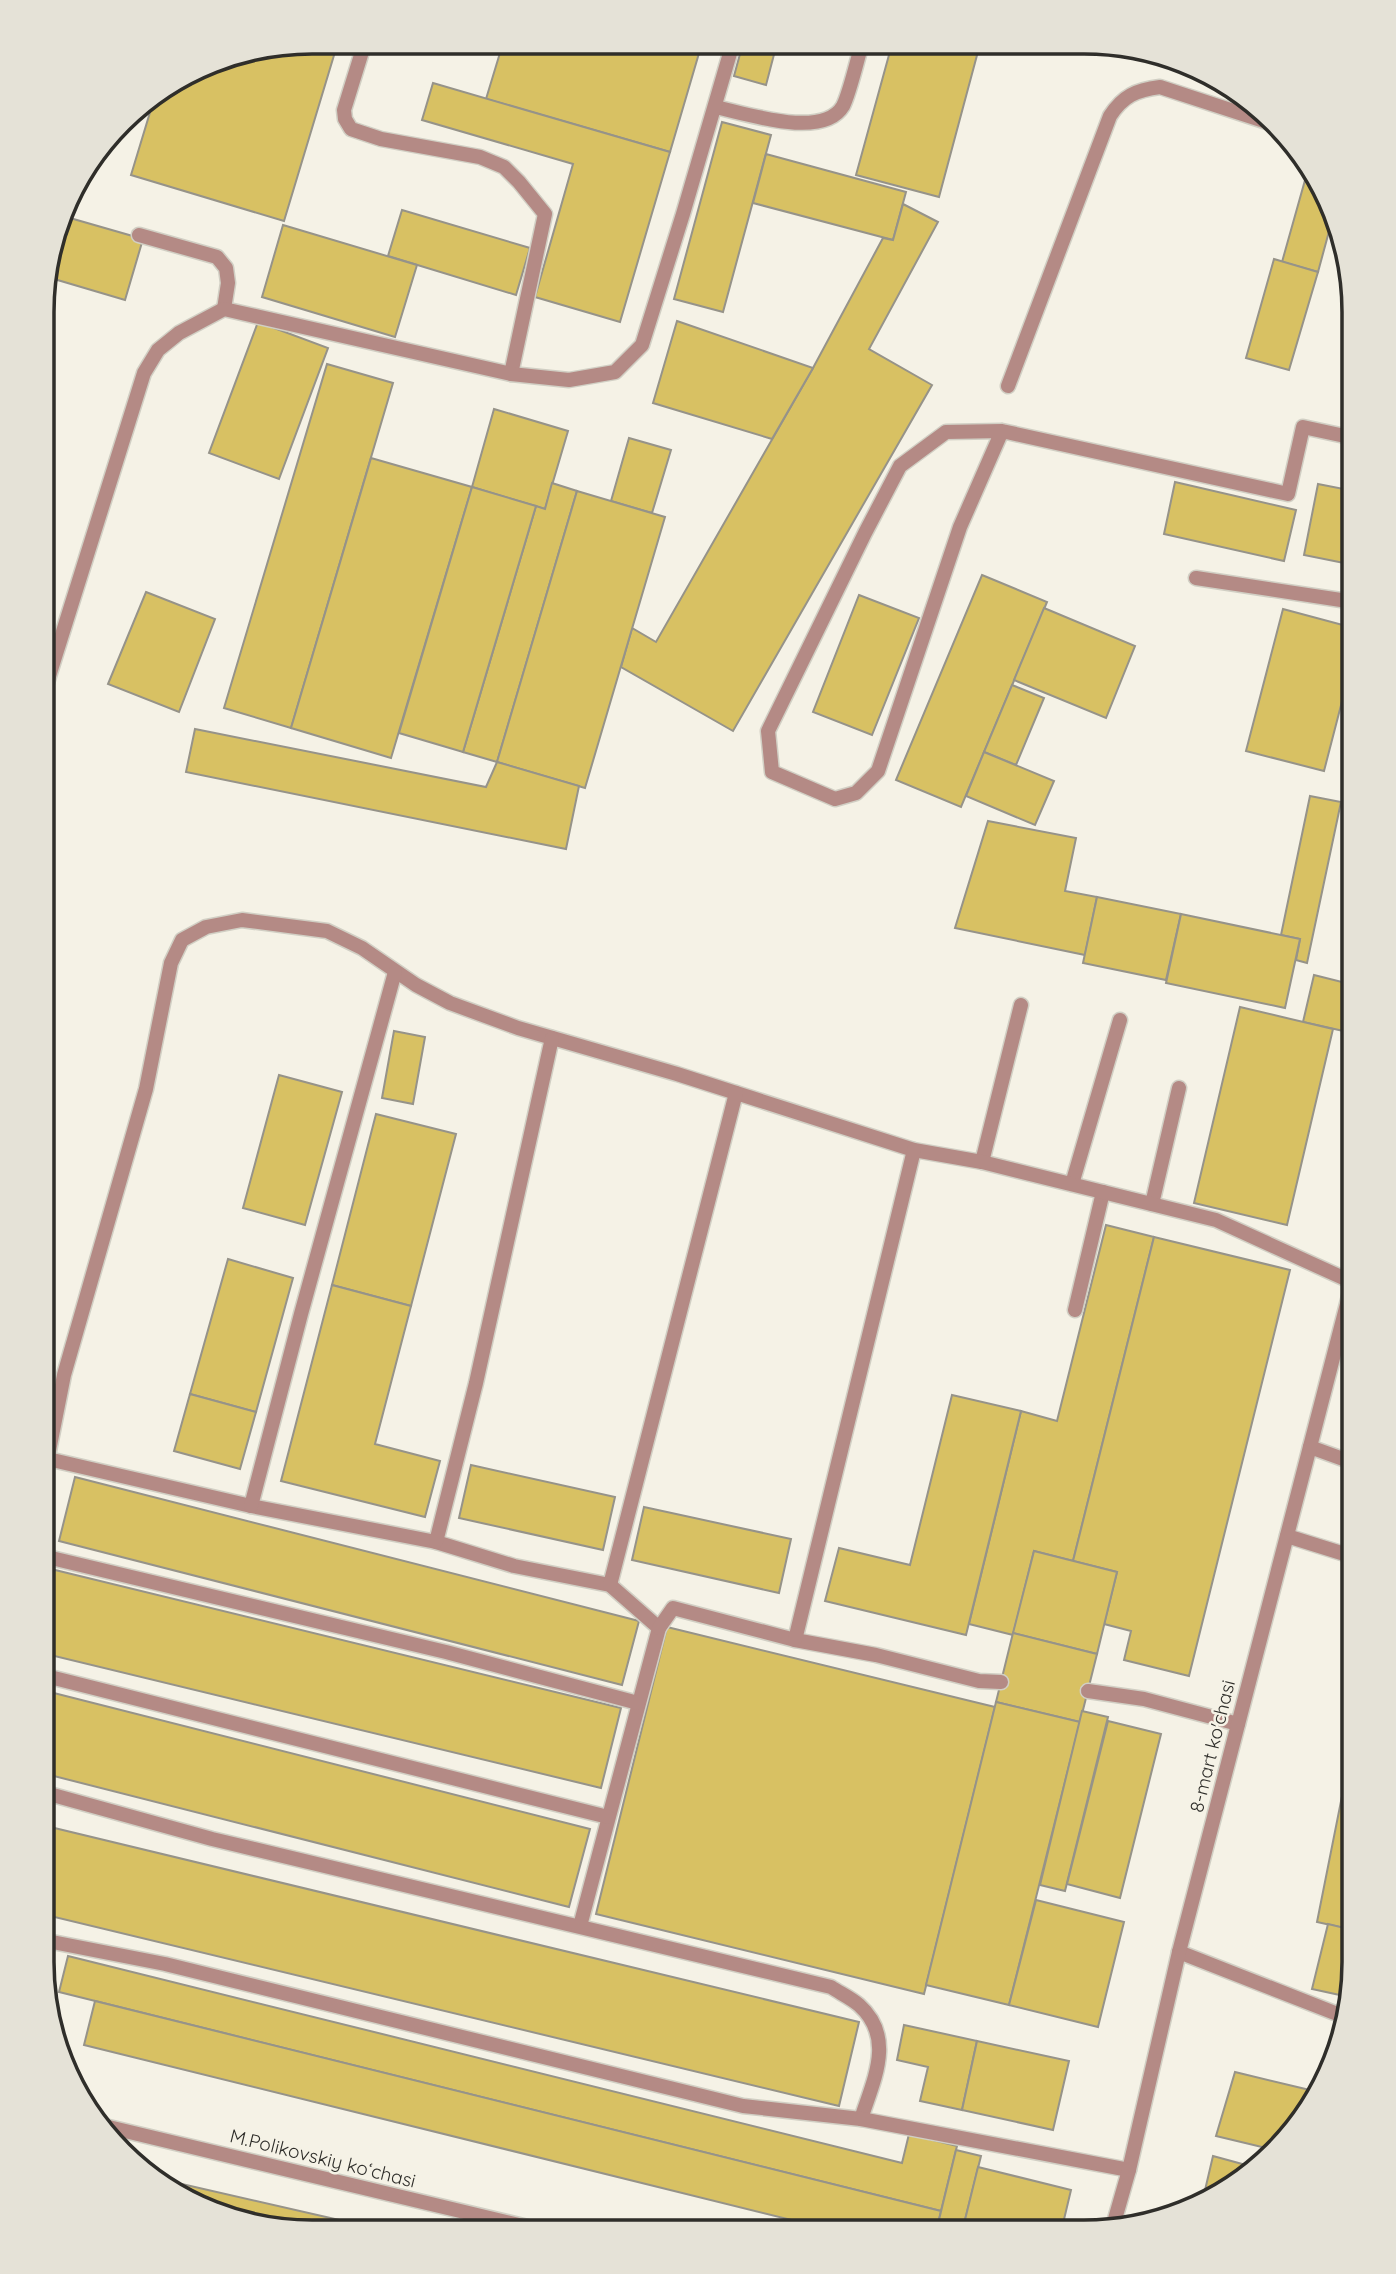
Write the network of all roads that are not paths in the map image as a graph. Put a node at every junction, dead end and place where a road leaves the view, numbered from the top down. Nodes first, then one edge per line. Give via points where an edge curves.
1 (361, 54) edge
2 (730, 54) edge
3 (859, 54) edge
4 (715, 107) junction
5 (1254, 118) edge
6 (139, 234) dead end
7 (224, 309) junction
8 (511, 374) junction
9 (1008, 386) dead end
10 (1002, 431) junction
11 (1342, 435) edge
12 (1196, 578) dead end
13 (1342, 600) edge
14 (54, 660) edge
15 (395, 972) junction
16 (1021, 1005) dead end
17 (1120, 1020) dead end
18 (552, 1038) junction
19 (1179, 1088) dead end
20 (736, 1093) junction
21 (914, 1150) junction
22 (982, 1162) junction
23 (1072, 1184) junction
24 (1103, 1192) junction
25 (1152, 1204) junction
26 (1342, 1275) edge
27 (1076, 1310) dead end
28 (1342, 1323) edge
29 (54, 1426) edge
30 (1310, 1447) junction
31 (54, 1459) edge
32 (1342, 1459) edge
33 (251, 1506) junction
34 (1287, 1536) junction
35 (436, 1542) junction
36 (1342, 1553) edge
37 (54, 1559) edge
38 (610, 1585) junction
39 (659, 1628) junction
40 (795, 1640) junction
41 (54, 1678) edge
42 (1001, 1682) dead end
43 (1088, 1691) dead end
44 (638, 1703) junction
45 (1238, 1724) junction
46 (54, 1795) edge
47 (608, 1817) junction
48 (580, 1926) junction
49 (54, 1942) edge
50 (1179, 1952) junction
51 (1337, 2014) edge
52 (861, 2119) junction
53 (115, 2129) edge
54 (1129, 2170) junction
55 (1115, 2218) edge
56 (494, 2220) edge

1 - 8 street via 344,110 351,129 480,157 504,167 545,214
2 - 4 street
3 - 4 street via 842,107 816,123 799,124
4 - 8 street via 642,345 615,372 569,380
5 - 9 street via 1160,87 1141,89 1118,103
6 - 7 street via 217,257 226,268
7 - 8 street
7 - 14 street via 179,333 158,350 144,373
10 - 10 street via 946,432 900,466 768,731 772,772 835,799 856,793 878,771 960,527
10 - 11 street via 1288,494 1303,427
12 - 13 street
15 - 18 street via 450,1003
15 - 29 street via 362,948 327,931 242,920 206,927 182,940 171,963 146,1089 64,1374
15 - 33 street
16 - 22 street
17 - 23 street
18 - 20 street
18 - 35 street
19 - 25 street
20 - 21 street
20 - 38 street
21 - 22 street
21 - 40 street
22 - 23 street
23 - 24 street
24 - 25 street
24 - 27 street
25 - 26 street via 1216,1220
28 - 30 street, 8-mart ko'chasi
30 - 32 street
30 - 34 street, 8-mart ko'chasi
31 - 33 street
33 - 35 street
34 - 36 street
34 - 45 street, 8-mart ko'chasi
35 - 38 street via 514,1566
37 - 44 street
38 - 39 street
39 - 40 street via 673,1608
39 - 44 street
40 - 42 street
41 - 47 street
43 - 45 street via 1144,1699
44 - 47 street
45 - 50 street, 8-mart ko'chasi
46 - 48 street via 212,1839
47 - 48 street
48 - 52 street via 831,1987 859,2006 875,2025 881,2053
49 - 52 street via 165,1964 743,2106
50 - 51 street
50 - 54 street, 8-mart ko'chasi
52 - 54 street
53 - 56 street, M.Polikovskiy koʻchasi
54 - 55 street, 8-mart ko'chasi

